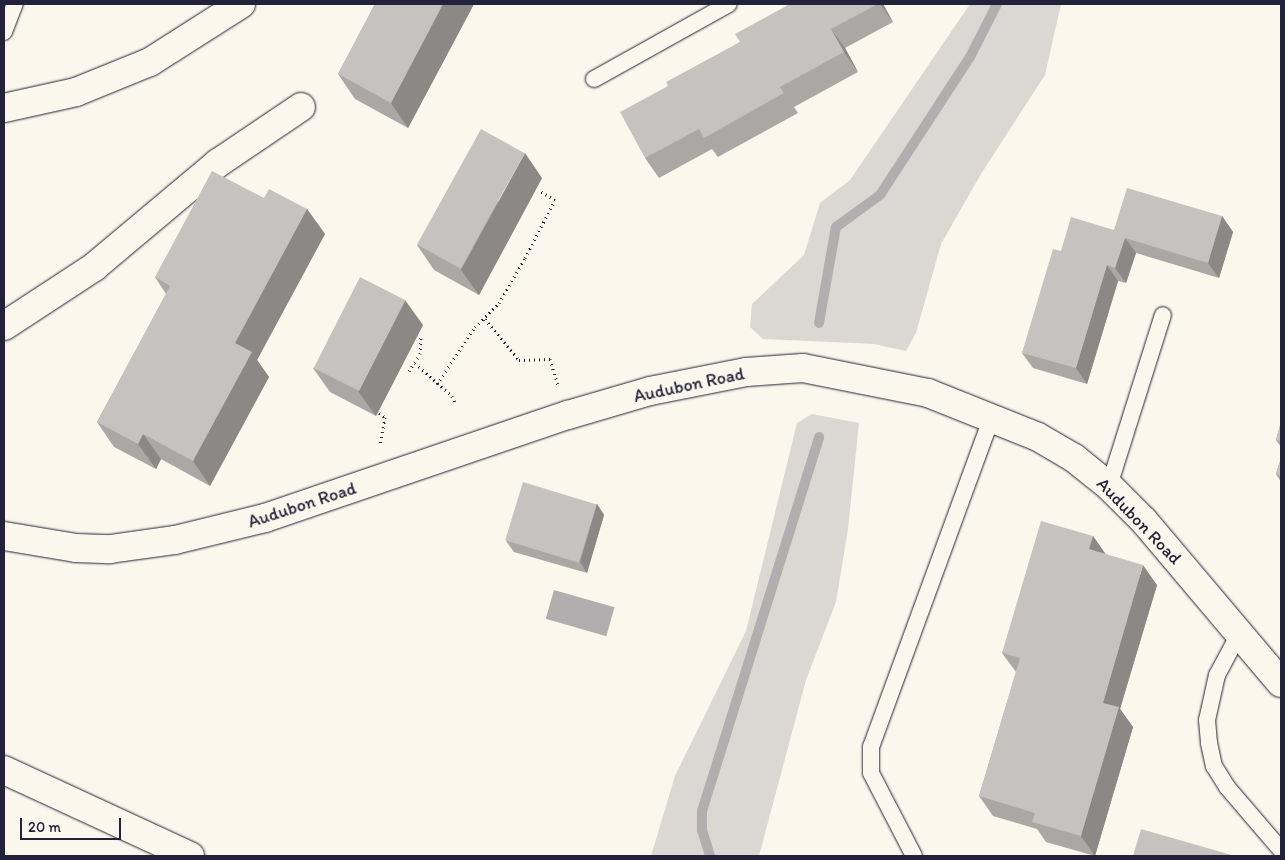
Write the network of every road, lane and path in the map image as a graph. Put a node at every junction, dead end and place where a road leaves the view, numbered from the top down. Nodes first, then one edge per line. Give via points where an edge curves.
1 (15, 4) edge
2 (241, 4) edge
3 (729, 4) edge
4 (4, 32) edge
5 (594, 79) dead end
6 (301, 107) dead end
7 (4, 108) edge
8 (540, 190) dead end
9 (1164, 315) dead end
10 (485, 319) junction
11 (4, 326) edge
12 (421, 337) dead end
13 (415, 363) junction
14 (553, 368) dead end
15 (409, 371) dead end
16 (437, 384) junction
17 (455, 403) dead end
18 (379, 413) dead end
19 (992, 416) junction
20 (382, 426) dead end
21 (1110, 486) junction
22 (4, 536) edge
23 (1238, 634) junction
24 (1281, 683) edge
25 (4, 770) edge
26 (1281, 850) edge
27 (190, 856) edge
28 (914, 856) edge

1 - 4 lane
2 - 7 main road via 150,62 76,92
3 - 5 lane
6 - 11 main road via 218,163 94,267
8 - 10 path via 555,200 499,303
9 - 21 lane
10 - 14 path via 519,360 550,359
10 - 16 path via 468,337
12 - 13 path via 422,347
13 - 15 path
13 - 16 path
16 - 17 path
18 - 20 path via 384,417
19 - 21 main road, Audubon Road via 1074,458
19 - 22 main road, Audubon Road via 928,393 855,376 803,368 746,372 670,386 568,415 329,497 175,540 110,549 76,548
19 - 28 lane via 871,747 871,773
21 - 23 main road, Audubon Road via 1144,521
23 - 24 main road, Audubon Road
23 - 26 lane via 1217,676 1207,720 1209,743 1214,766 1227,787
25 - 27 main road

